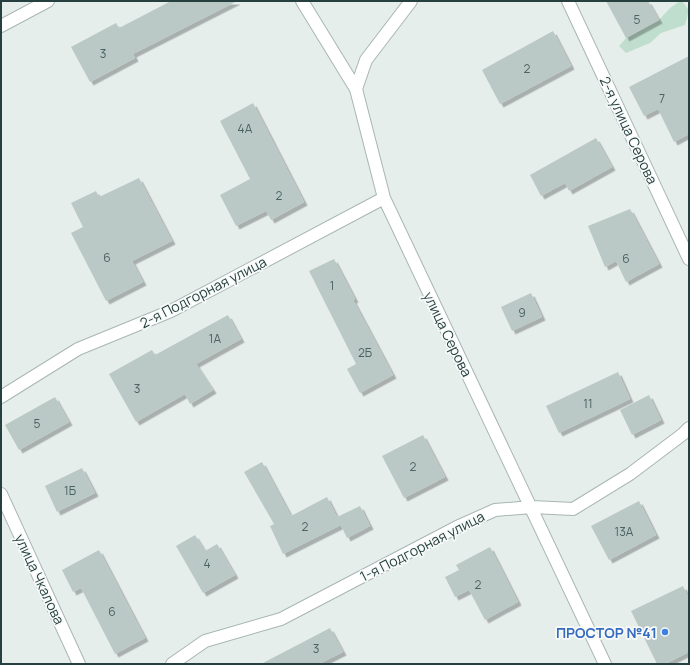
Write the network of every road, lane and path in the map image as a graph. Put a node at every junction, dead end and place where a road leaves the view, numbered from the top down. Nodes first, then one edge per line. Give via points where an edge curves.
1 (48, 1) edge
2 (302, 1) edge
3 (419, 1) edge
4 (568, 1) edge
5 (408, 4) edge
6 (1, 26) edge
7 (356, 89) junction
8 (384, 198) junction
9 (689, 259) edge
10 (1, 397) edge
11 (689, 428) edge
12 (1, 494) edge
13 (532, 507) junction
14 (79, 664) edge
15 (172, 664) edge
16 (605, 664) edge

1 - 6 street
2 - 7 street, улица Серова
3 - 5 street
4 - 9 street, 2-я улица Серова
5 - 7 street via 366,60
7 - 8 street, улица Серова
8 - 10 street, 2-я Подгорная улица via 171,311 78,350
8 - 13 street, улица Серова
11 - 13 street, 1-я Подгорная улица via 630,474 573,509
12 - 14 street, улица Чкалова
13 - 15 street, 1-я Подгорная улица via 495,510 450,530 281,619 205,641
13 - 16 street, улица Серова

